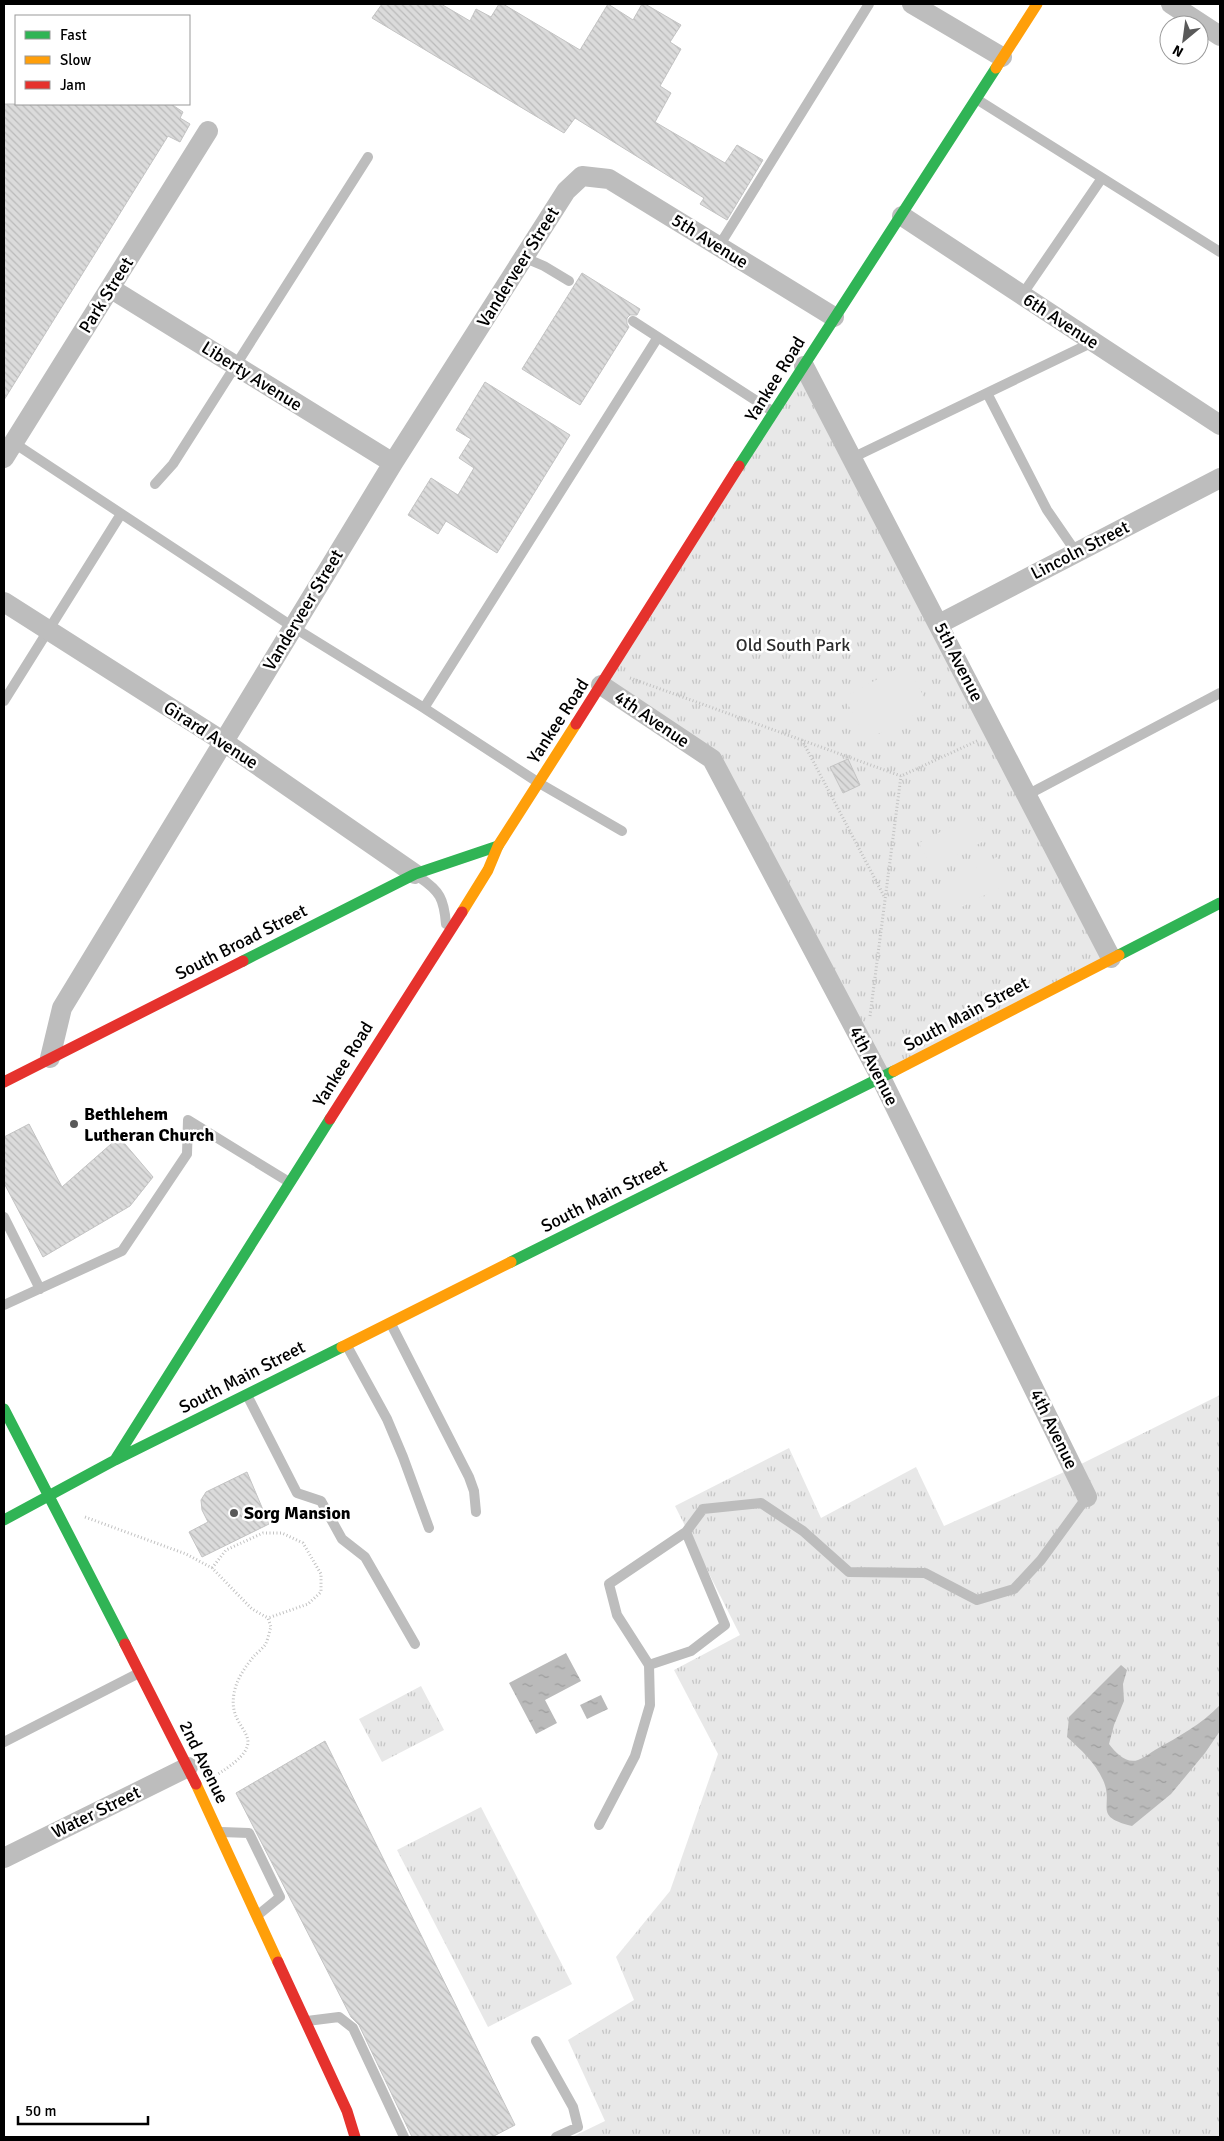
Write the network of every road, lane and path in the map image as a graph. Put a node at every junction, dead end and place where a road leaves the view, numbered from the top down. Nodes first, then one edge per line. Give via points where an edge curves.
1 (869, 4) edge
2 (912, 4) edge
3 (1037, 4) edge
4 (1171, 4) edge
5 (1220, 36) edge
6 (1002, 57) junction
7 (976, 99) junction
8 (208, 132) dead end
9 (368, 157) dead end
10 (582, 176) joint
11 (1102, 178) junction
12 (902, 216) junction
13 (719, 246) junction
14 (1220, 252) edge
15 (525, 258) junction
16 (569, 281) dead end
17 (110, 288) junction
18 (1022, 295) junction
19 (834, 317) junction
20 (633, 321) dead end
21 (658, 338) junction
22 (1093, 342) junction
23 (235, 365) junction
24 (804, 366) junction
25 (987, 393) junction
26 (775, 412) junction
27 (1220, 425) edge
28 (9, 451) edge
29 (852, 458) junction
30 (393, 463) junction
31 (1220, 478) edge
32 (155, 484) dead end
33 (121, 514) junction
34 (1076, 552) junction
35 (4, 602) edge
36 (939, 624) junction
37 (293, 627) junction
38 (48, 630) junction
39 (602, 685) junction
40 (1220, 693) edge
41 (4, 701) edge
42 (424, 708) junction
43 (995, 733) junction
44 (802, 740) junction
45 (224, 742) junction
46 (901, 776) junction
47 (538, 783) junction
48 (1027, 795) junction
49 (622, 831) dead end
50 (498, 846) junction
51 (415, 874) junction
52 (885, 898) junction
53 (1220, 903) edge
54 (447, 933) junction
55 (1111, 958) junction
56 (870, 1017) dead end
57 (50, 1058) junction
58 (881, 1078) junction
59 (5, 1079) edge
60 (290, 1182) junction
61 (4, 1217) edge
62 (40, 1289) junction
63 (4, 1305) edge
64 (391, 1323) junction
65 (347, 1345) junction
66 (247, 1394) junction
67 (4, 1409) edge
68 (115, 1460) junction
69 (48, 1496) junction
70 (1088, 1497) joint
71 (476, 1512) dead end
72 (80, 1515) dead end
73 (4, 1520) edge
74 (429, 1528) dead end
75 (686, 1532) junction
76 (212, 1568) junction
77 (268, 1618) junction
78 (415, 1644) dead end
79 (649, 1665) junction
80 (140, 1673) junction
81 (4, 1742) edge
82 (188, 1767) junction
83 (210, 1780) dead end
84 (599, 1825) dead end
85 (218, 1832) junction
86 (4, 1858) edge
87 (257, 1916) junction
88 (306, 2021) junction
89 (536, 2041) dead end
90 (355, 2137) edge
91 (404, 2137) edge
92 (556, 2137) edge

1 - 13 lane
2 - 6 street
3 - 6 street, Yankee Road
4 - 5 street
6 - 7 street, Yankee Road
7 - 11 lane
7 - 12 street, Yankee Road
8 - 17 street, Park Street
9 - 23 lane
10 - 13 street, 5th Avenue via 609,179
10 - 15 street, Vanderveer Street via 566,191
11 - 14 lane
11 - 18 lane
12 - 18 street, 6th Avenue
12 - 19 street, Yankee Road
13 - 19 street, 5th Avenue
15 - 16 lane
15 - 30 street, Vanderveer Street
17 - 23 street, Liberty Avenue
17 - 28 street, Park Street
18 - 22 street, 6th Avenue
19 - 24 street, Yankee Road
20 - 21 lane
21 - 26 lane
21 - 42 lane
22 - 25 lane
22 - 27 street, 6th Avenue
23 - 30 street, Liberty Avenue
23 - 32 lane via 173,464
24 - 26 street, Yankee Road
24 - 29 street, 5th Avenue
25 - 29 lane
25 - 34 lane via 1047,510
26 - 39 street, Yankee Road
28 - 33 lane
29 - 36 street, 5th Avenue
30 - 37 street, Vanderveer Street
31 - 34 street, Lincoln Street
33 - 37 lane
33 - 38 lane
34 - 36 street, Lincoln Street
35 - 38 street, Girard Avenue
36 - 43 street, 5th Avenue
37 - 42 lane
37 - 45 street, Vanderveer Street
38 - 41 lane
38 - 45 street, Girard Avenue
39 - 44 path via 630,678
39 - 47 street, Yankee Road
39 - 58 street, 4th Avenue via 712,758
40 - 48 lane
42 - 47 lane
43 - 46 path
43 - 48 street, 5th Avenue
44 - 46 path
44 - 52 path
45 - 51 street, Girard Avenue
45 - 57 street, Vanderveer Street via 62,1008
46 - 52 path
47 - 49 lane
47 - 50 street, Yankee Road
48 - 55 street, 5th Avenue
50 - 51 street, South Broad Street
50 - 54 street, Yankee Road via 488,870
51 - 54 lane via 434,888 445,904
51 - 57 street, South Broad Street
52 - 56 path
53 - 55 street, South Main Street
54 - 60 street, Yankee Road
55 - 58 street, South Main Street
57 - 59 street, South Broad Street
58 - 64 street, South Main Street
58 - 70 street, 4th Avenue
60 - 62 lane via 188,1120 187,1154 122,1251
60 - 68 street, Yankee Road
61 - 62 lane
62 - 63 lane
64 - 65 street, South Main Street
64 - 71 lane via 469,1477
65 - 66 street, South Main Street
65 - 74 lane via 387,1419
66 - 68 street, South Main Street
66 - 78 lane via 297,1493 321,1501 342,1539 365,1557
67 - 69 street, 2nd Avenue
68 - 69 street, South Main Street
69 - 73 street, South Main Street
69 - 80 street, 2nd Avenue
70 - 75 lane via 1041,1560 1014,1589 976,1600 925,1574 849,1572 803,1531 761,1503 703,1509
72 - 76 path via 186,1554
75 - 79 lane via 609,1584 618,1615
75 - 79 lane via 725,1625 691,1651
76 - 77 path via 252,1609
76 - 77 path via 226,1550 263,1533 282,1533 303,1544 321,1574 321,1592 308,1604
77 - 83 path via 271,1627 265,1645 242,1672 233,1694 235,1712 247,1734 247,1749 237,1763
79 - 84 lane via 650,1705 635,1756
80 - 81 lane
80 - 82 street, 2nd Avenue
82 - 85 street, 2nd Avenue
82 - 86 street, Water Street
85 - 87 street, 2nd Avenue
85 - 87 lane via 249,1833 280,1897
87 - 88 street, 2nd Avenue
88 - 90 street, 2nd Avenue via 347,2111
88 - 91 lane via 339,2017 353,2028
89 - 92 lane via 573,2107 578,2127

